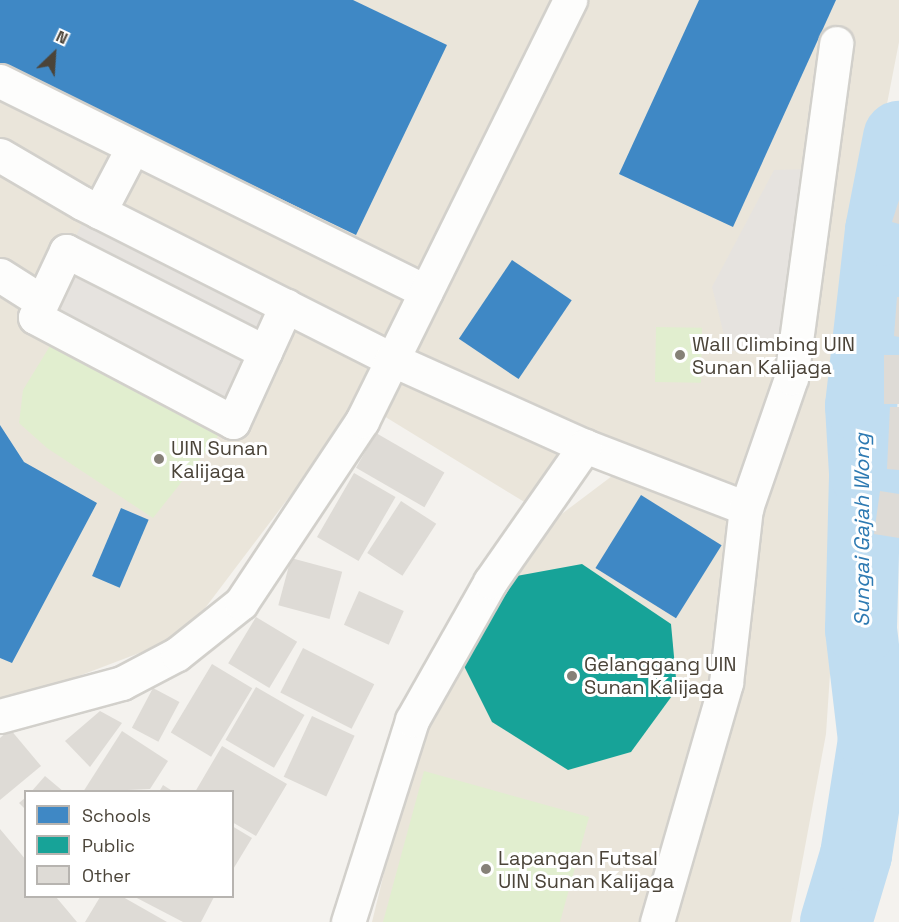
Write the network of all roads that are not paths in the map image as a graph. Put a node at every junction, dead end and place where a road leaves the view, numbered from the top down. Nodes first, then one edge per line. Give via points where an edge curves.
1 (570, 0) edge
2 (836, 43) dead end
3 (0, 81) edge
4 (133, 147) junction
5 (0, 155) edge
6 (99, 212) junction
7 (0, 275) edge
8 (426, 292) junction
9 (41, 301) junction
10 (286, 306) junction
11 (265, 352) junction
12 (391, 359) junction
13 (585, 446) junction
14 (746, 508) junction
15 (0, 716) edge
16 (348, 922) edge
17 (657, 922) edge

1 - 8 street
2 - 14 street via 790,378
3 - 4 street
4 - 6 street
4 - 8 street
5 - 6 street
6 - 10 street
7 - 9 street
8 - 12 street
9 - 11 street via 67,251
9 - 11 street via 36,319 233,422
10 - 11 street
10 - 12 street
12 - 13 street
12 - 15 street via 362,421 241,603 177,654 122,684
13 - 14 street
13 - 16 street via 490,582 412,720
14 - 17 street via 726,683

